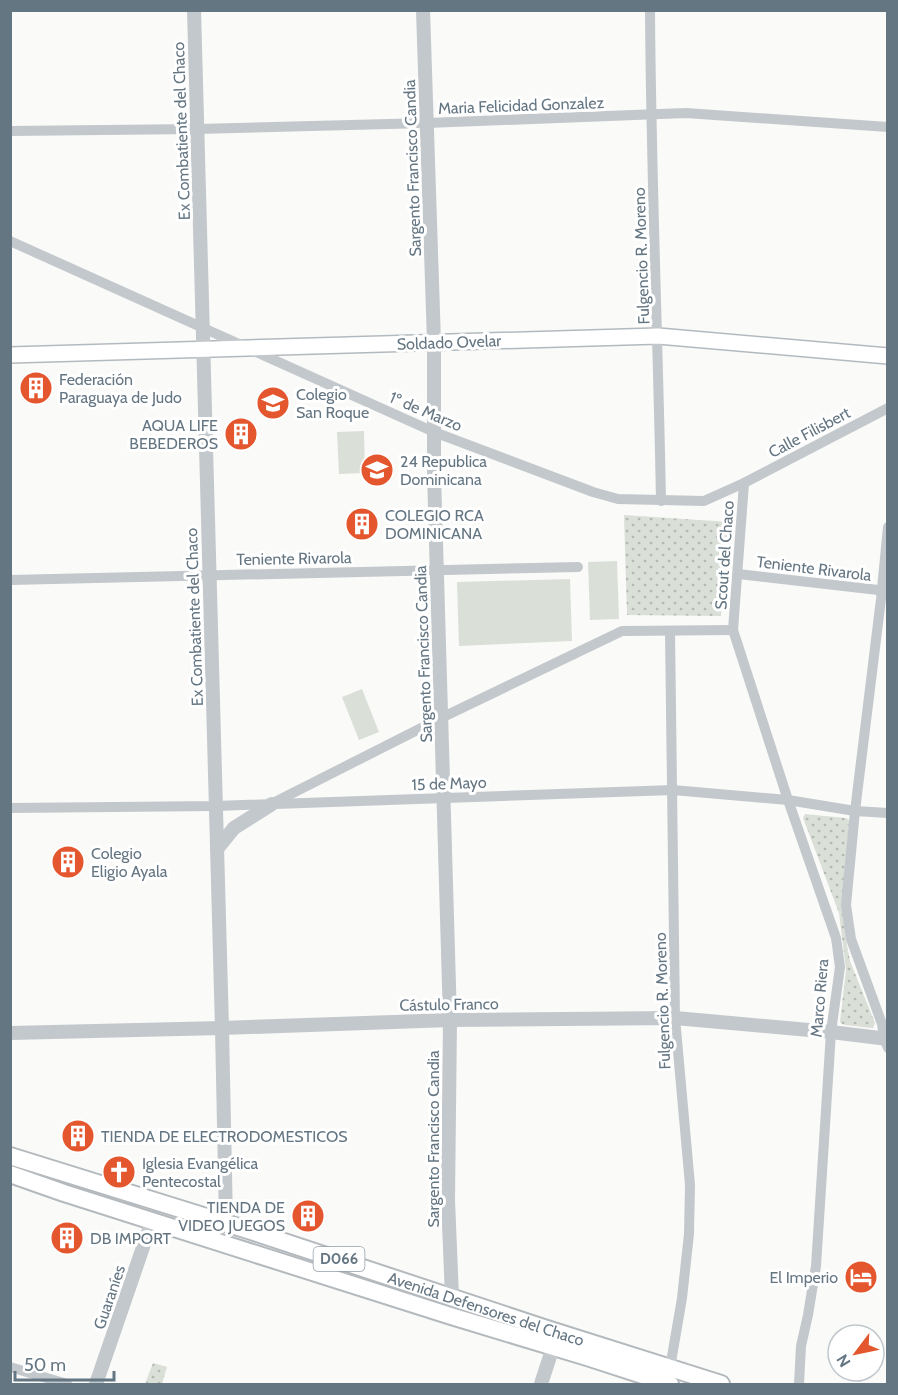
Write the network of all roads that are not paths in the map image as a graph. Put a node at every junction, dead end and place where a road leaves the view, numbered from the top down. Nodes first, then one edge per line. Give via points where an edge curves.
1 (194, 10) edge
2 (423, 10) edge
3 (650, 10) edge
4 (651, 115) junction
5 (427, 123) junction
6 (888, 127) edge
7 (197, 129) junction
8 (10, 131) edge
9 (10, 241) edge
10 (203, 328) junction
11 (658, 336) junction
12 (434, 342) junction
13 (246, 348) junction
14 (203, 350) junction
15 (10, 355) edge
16 (888, 356) edge
17 (888, 408) edge
18 (434, 432) junction
19 (744, 483) junction
20 (662, 501) junction
21 (888, 527) edge
22 (578, 567) dead end
23 (436, 570) junction
24 (738, 574) junction
25 (210, 575) junction
26 (10, 580) edge
27 (884, 591) edge
28 (733, 630) junction
29 (670, 632) junction
30 (441, 718) junction
31 (673, 790) junction
32 (444, 798) junction
33 (788, 800) junction
34 (272, 804) junction
35 (216, 806) junction
36 (10, 808) edge
37 (855, 811) junction
38 (888, 813) edge
39 (217, 849) junction
40 (675, 1018) junction
41 (450, 1020) junction
42 (222, 1028) junction
43 (831, 1032) junction
44 (10, 1033) edge
45 (886, 1042) edge
46 (10, 1144) edge
47 (10, 1156) edge
48 (10, 1174) edge
49 (84, 1179) junction
50 (10, 1186) edge
51 (64, 1193) junction
52 (152, 1221) junction
53 (226, 1222) junction
54 (452, 1297) junction
55 (451, 1316) junction
56 (553, 1347) junction
57 (10, 1367) edge
58 (670, 1376) edge
59 (67, 1384) edge
60 (96, 1384) edge
61 (541, 1384) edge
62 (721, 1384) edge
63 (799, 1384) edge

1 - 7 street, Ex Combatiente del Chaco
2 - 5 street, Sargento Francisco Candia
3 - 4 street, Fulgencio R. Moreno
4 - 5 street, Maria Felicidad Gonzalez
4 - 6 street, Maria Felicidad Gonzalez via 686,113
4 - 11 street, Fulgencio R. Moreno
5 - 7 street, Maria Felicidad Gonzalez
5 - 12 street, Sargento Francisco Candia
7 - 8 street, Maria Felicidad Gonzalez
7 - 10 street, Ex Combatiente del Chaco
9 - 10 street, 1º de Marzo
10 - 13 street, 1º de Marzo
10 - 14 street, Ex Combatiente del Chaco
11 - 12 main road, Soldado Ovelar
11 - 16 main road, Soldado Ovelar
11 - 20 street, Fulgencio R. Moreno
12 - 13 main road, Soldado Ovelar
12 - 18 street, Sargento Francisco Candia
13 - 14 main road, Soldado Ovelar
13 - 18 street, 1º de Marzo
14 - 15 main road, Soldado Ovelar
14 - 25 street, Ex Combatiente del Chaco
17 - 19 street, Calle Filisbert
18 - 20 street, 1º de Marzo via 593,492 618,499
18 - 23 street, Sargento Francisco Candia
19 - 20 street, 1º de Marzo via 704,501
19 - 24 street, Scout del Chaco
21 - 27 street
22 - 23 street, Teniente Rivarola
23 - 25 street, Teniente Rivarola
23 - 30 street, Sargento Francisco Candia
24 - 27 street, Teniente Rivarola
24 - 28 street, Scout del Chaco
25 - 26 street, Teniente Rivarola
25 - 35 street, Ex Combatiente del Chaco
27 - 37 street
28 - 29 street
28 - 33 street, Marco Riera
29 - 30 street via 622,631
29 - 31 street, Fulgencio R. Moreno
30 - 32 street, Sargento Francisco Candia
30 - 34 street
31 - 32 street, 15 de Mayo
31 - 33 street, 15 de Mayo
31 - 40 street, Fulgencio R. Moreno
32 - 34 street, 15 de Mayo
32 - 41 street, Sargento Francisco Candia
33 - 37 street, 15 de Mayo
33 - 43 street, Marco Riera via 836,939 840,967
34 - 35 street, 15 de Mayo
34 - 39 street via 234,828
35 - 36 street, 15 de Mayo
35 - 39 street, Ex Combatiente del Chaco
37 - 38 street, 15 de Mayo
37 - 45 street via 846,905 851,939
39 - 42 street, Ex Combatiente del Chaco
40 - 41 street, Cástulo Franco
40 - 43 street, Cástulo Franco
40 - 58 street, Fulgencio R. Moreno via 690,1185 689,1234
41 - 42 street, Cástulo Franco
41 - 54 street, Sargento Francisco Candia via 448,1200
42 - 44 street, Cástulo Franco
42 - 53 street, Ex Combatiente del Chaco
43 - 45 street, Cástulo Franco
43 - 63 street, Marco Riera via 816,1266 801,1346
46 - 49 highway
47 - 49 highway, Avenida Defensores del Chaco / D066
48 - 51 highway, Avenida Defensores del Chaco / D066
49 - 53 highway, Avenida Defensores del Chaco / D066
50 - 51 highway
51 - 52 highway, Avenida Defensores del Chaco / D066
52 - 55 highway, Avenida Defensores del Chaco / D066
52 - 60 street, Guaraníes
53 - 54 highway, Avenida Defensores del Chaco / D066
54 - 55 highway
54 - 58 highway, Avenida Defensores del Chaco / D066
55 - 56 highway, Avenida Defensores del Chaco / D066
56 - 58 highway, Avenida Defensores del Chaco / D066
56 - 61 street
57 - 59 street
58 - 62 highway, Avenida Defensores del Chaco / D066

